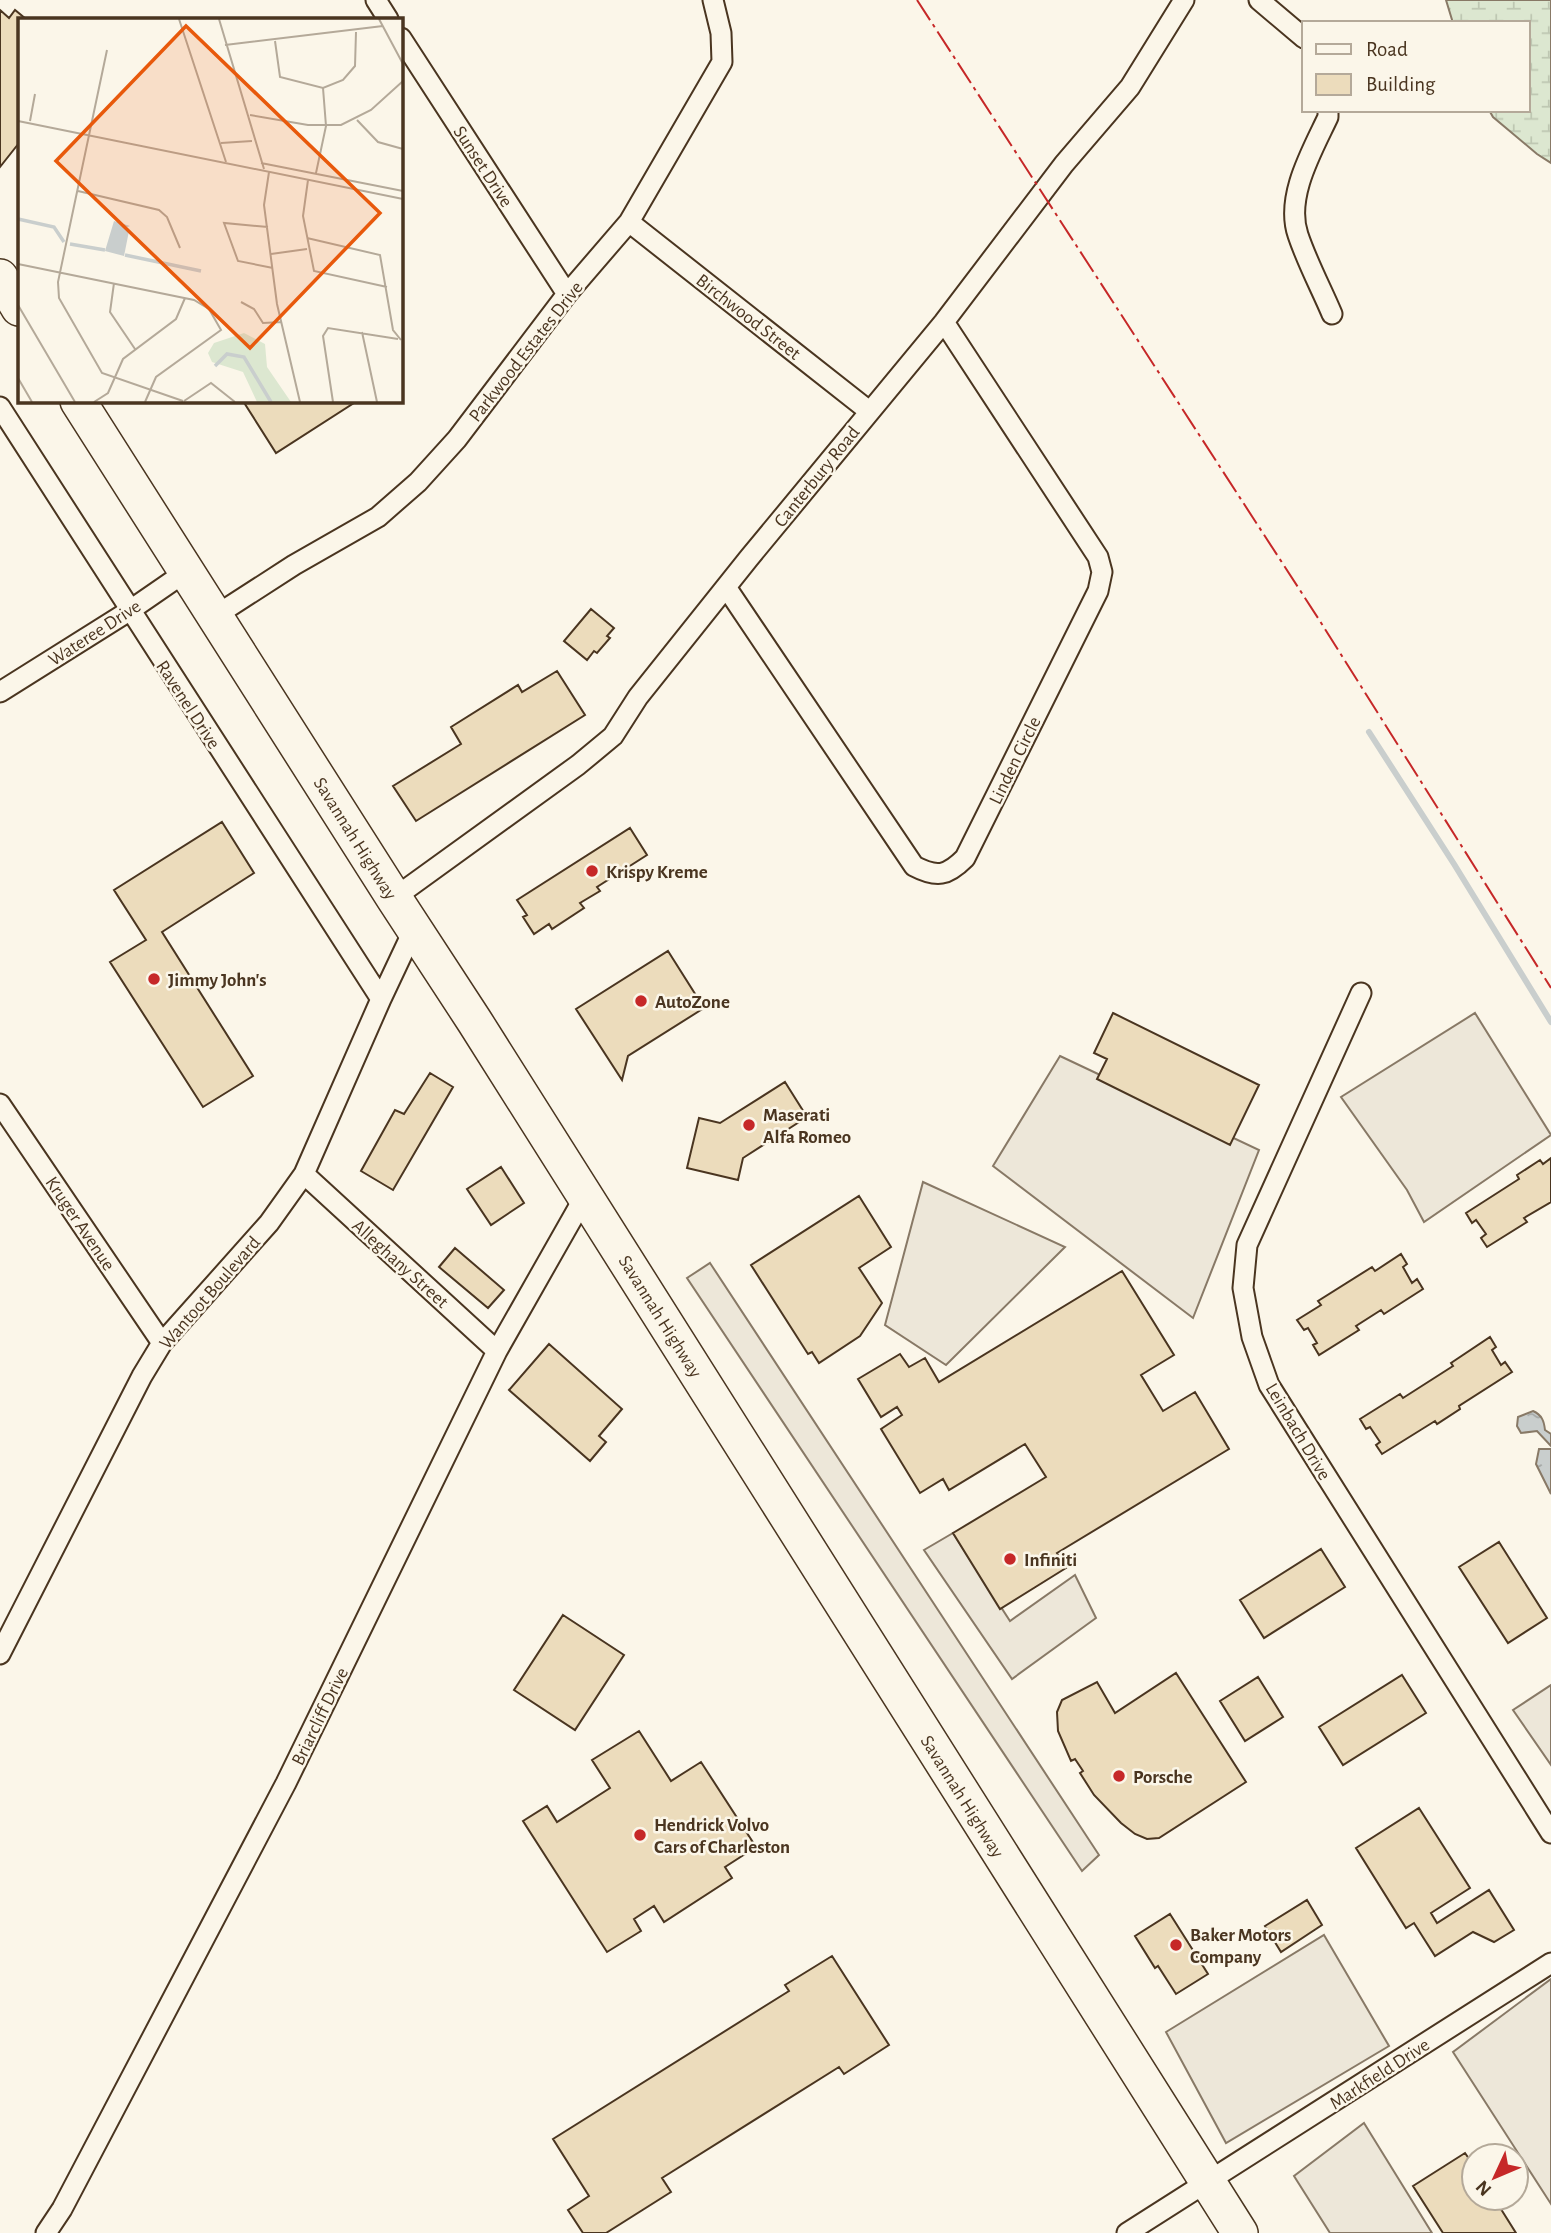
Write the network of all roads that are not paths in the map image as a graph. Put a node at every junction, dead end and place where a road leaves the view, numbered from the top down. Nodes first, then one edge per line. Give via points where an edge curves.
1 (376, 0) edge
2 (713, 0) edge
3 (1184, 0) edge
4 (1259, 0) edge
5 (387, 18) edge
6 (1302, 36) edge
7 (402, 40) edge
8 (1328, 112) edge
9 (629, 222) junction
10 (0, 277) edge
11 (567, 294) junction
12 (18, 306) edge
13 (1332, 314) dead end
14 (944, 322) junction
15 (79, 402) edge
16 (0, 407) edge
17 (869, 411) junction
18 (187, 571) junction
19 (726, 587) junction
20 (129, 611) junction
21 (215, 616) junction
22 (0, 692) edge
23 (394, 898) junction
24 (414, 929) junction
25 (1361, 993) dead end
26 (381, 999) junction
27 (0, 1104) edge
28 (304, 1174) junction
29 (585, 1196) junction
30 (162, 1343) junction
31 (497, 1351) junction
32 (0, 1654) edge
33 (1551, 1833) edge
34 (1551, 1963) edge
35 (1207, 2183) junction
36 (46, 2233) edge
37 (1127, 2233) edge
38 (1240, 2233) edge

1 - 5 street
2 - 9 street, Parkwood Estates Drive via 722,62
3 - 14 street, Canterbury Road via 1130,88 1064,164
4 - 6 street
7 - 11 street, Sunset Drive
8 - 13 street via 1303,169 1296,200 1297,233
9 - 11 street, Parkwood Estates Drive
9 - 17 street, Birchwood Street
10 - 12 highway
11 - 21 street, Parkwood Estates Drive via 457,439 418,482 378,517
14 - 17 street, Canterbury Road
14 - 19 street, Linden Circle via 1098,557 1102,572 1098,591 965,858 954,870 929,874 914,866
15 - 18 highway, Savannah Highway
16 - 20 street, Ravenel Drive
17 - 19 street, Canterbury Road
18 - 20 street, Wateree Drive
18 - 21 highway, Savannah Highway
19 - 23 street, Canterbury Road via 613,736
20 - 22 street, Wateree Drive
20 - 26 street, Ravenel Drive
21 - 23 highway, Savannah Highway
23 - 24 highway, Savannah Highway
24 - 26 street, Wantoot Boulevard
24 - 29 highway, Savannah Highway
25 - 33 street, Leinbach Drive via 1248,1245 1243,1288 1252,1337 1269,1385
26 - 28 street, Wantoot Boulevard
27 - 30 street, Kruger Avenue
28 - 30 street, Wantoot Boulevard via 268,1223
28 - 31 street, Alleghany Street
29 - 31 street, Briarcliff Drive
29 - 35 highway, Savannah Highway
30 - 32 street, Wantoot Boulevard
31 - 36 street, Briarcliff Drive via 286,1783
34 - 35 street, Markfield Drive
35 - 37 street, Markfield Drive
35 - 38 highway, Savannah Highway

